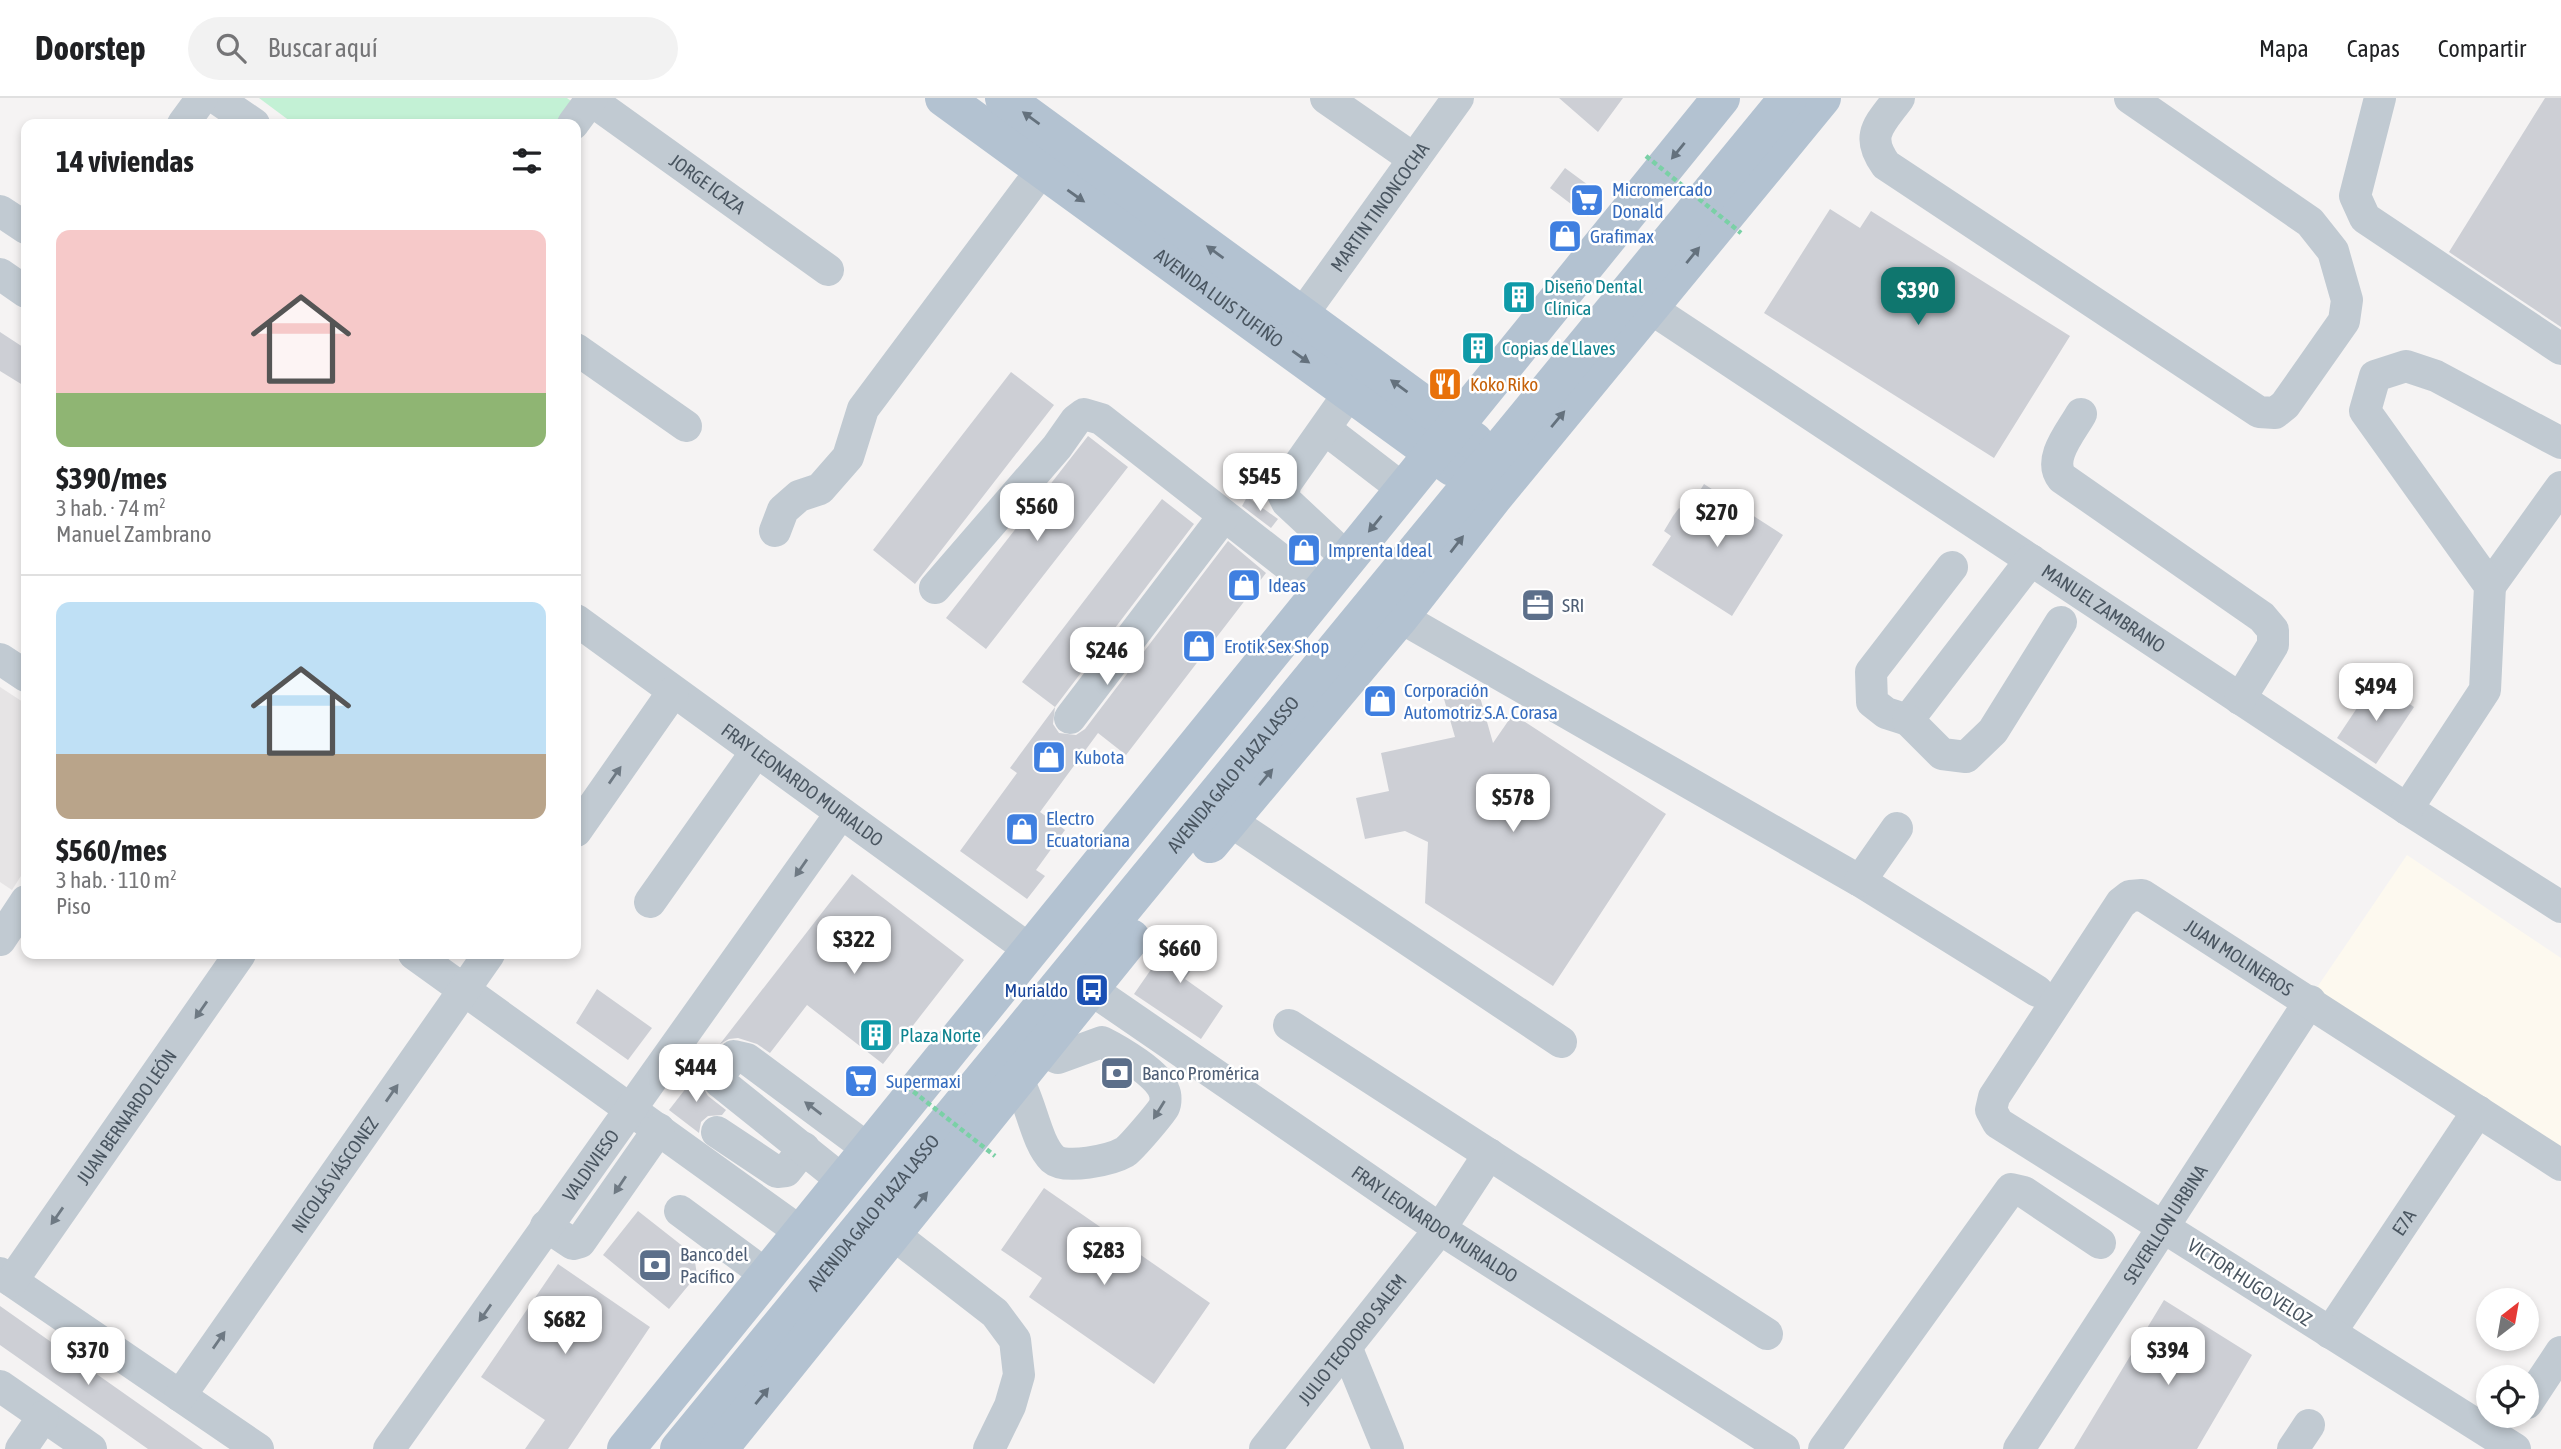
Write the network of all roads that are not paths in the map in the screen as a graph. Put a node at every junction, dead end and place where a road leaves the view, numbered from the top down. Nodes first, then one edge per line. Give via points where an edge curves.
1 (202, 98) edge
2 (216, 98) edge
3 (944, 98) edge
4 (1004, 98) edge
5 (1326, 98) edge
6 (1458, 98) edge
7 (1721, 98) edge
8 (1756, 98) edge
9 (1788, 98) edge
10 (1822, 98) edge
11 (1899, 98) edge
12 (2130, 98) edge
13 (2380, 98) edge
14 (586, 105) edge
15 (187, 119) edge
16 (247, 119) edge
17 (1414, 159) junction
18 (1041, 171) junction
19 (0, 211) edge
20 (21, 225) edge
21 (828, 270) dead end
22 (0, 274) edge
23 (21, 289) edge
24 (1650, 308) junction
25 (1302, 315) junction
26 (2561, 349) edge
27 (581, 353) edge
28 (1350, 392) junction
29 (2081, 414) dead end
30 (685, 426) dead end
31 (1325, 429) junction
32 (2561, 443) edge
33 (1473, 461) junction
34 (2561, 487) edge
35 (1403, 489) junction
36 (1223, 517) junction
37 (775, 531) dead end
38 (1347, 558) junction
39 (2031, 560) junction
40 (1952, 567) dead end
41 (2490, 586) junction
42 (934, 588) dead end
43 (1321, 591) junction
44 (1400, 617) junction
45 (2061, 622) dead end
46 (581, 624) edge
47 (0, 659) edge
48 (21, 673) edge
49 (673, 692) junction
50 (2240, 699) junction
51 (1070, 718) dead end
52 (1908, 720) junction
53 (756, 752) junction
54 (2407, 809) junction
55 (841, 813) junction
56 (1230, 821) junction
57 (581, 824) edge
58 (1897, 828) dead end
59 (1860, 881) junction
60 (650, 902) dead end
61 (2561, 907) edge
62 (21, 908) edge
63 (0, 940) edge
64 (1030, 950) junction
65 (236, 959) edge
66 (421, 959) edge
67 (486, 959) edge
68 (464, 990) junction
69 (1092, 990) junction
70 (2038, 991) dead end
71 (2310, 1001) junction
72 (1289, 1025) dead end
73 (1561, 1042) dead end
74 (1042, 1051) junction
75 (1018, 1081) junction
76 (630, 1108) junction
77 (1991, 1110) joint
78 (2478, 1111) junction
79 (659, 1129) junction
80 (717, 1132) dead end
81 (804, 1148) junction
82 (867, 1148) junction
83 (1489, 1154) junction
84 (2561, 1165) edge
85 (842, 1180) junction
86 (680, 1211) dead end
87 (546, 1226) junction
88 (2165, 1227) junction
89 (1440, 1229) junction
90 (799, 1231) junction
91 (894, 1234) junction
92 (2100, 1242) dead end
93 (765, 1274) junction
94 (6, 1277) edge
95 (2330, 1333) junction
96 (1767, 1334) dead end
97 (1347, 1349) junction
98 (2561, 1352) edge
99 (0, 1386) edge
100 (2539, 1386) edge
101 (180, 1395) junction
102 (43, 1417) junction
103 (2512, 1435) edge
104 (730, 1445) edge
105 (21, 1449) edge
106 (91, 1449) edge
107 (258, 1449) edge
108 (389, 1449) edge
109 (626, 1449) edge
110 (652, 1449) edge
111 (679, 1449) edge
112 (989, 1449) edge
113 (1265, 1449) edge
114 (1388, 1449) edge
115 (1784, 1449) edge
116 (1824, 1449) edge
117 (2019, 1449) edge

1 - 15 street
2 - 16 street
3 - 18 main road, AVENIDA LUIS TUFIÑO
25 -> 4 main road, AVENIDA LUIS TUFIÑO
5 - 17 street
6 - 17 street, MARTIN TINONCOCHA
7 -> 33 main road, AVENIDA GALO PLAZA LASSO
8 - 33 main road, AVENIDA GALO PLAZA LASSO
9 - 33 main road, AVENIDA GALO PLAZA LASSO
24 -> 10 main road, AVENIDA GALO PLAZA LASSO
11 - 12 street via 1875,130 1877,152 1886,165 2259,412 2275,413 2286,405 2344,321 2347,300 2333,251 2310,222
13 - 26 street via 2355,196 2365,218
14 - 21 street, JORGE ICAZA
17 - 25 street, MARTIN TINONCOCHA
18 -> 28 main road, AVENIDA LUIS TUFIÑO
18 - 37 street via 863,409 848,457 820,489 799,496 783,510
19 - 20 street
22 - 23 street
33 -> 24 main road, AVENIDA GALO PLAZA LASSO
24 - 39 street, MANUEL ZAMBRANO
33 -> 25 main road, AVENIDA LUIS TUFIÑO
27 - 30 street
28 - 31 street
28 - 33 main road, AVENIDA LUIS TUFIÑO
29 - 50 street via 2056,460 2062,478 2262,617 2273,630 2273,645
31 - 35 street
31 - 38 street via 1283,494
32 - 41 street via 2436,376 2406,366 2375,376 2365,411
33 - 35 main road, AVENIDA GALO PLAZA LASSO
44 -> 33 main road, AVENIDA GALO PLAZA LASSO
33 - 110 main road, AVENIDA GALO PLAZA LASSO
33 - 111 main road, AVENIDA GALO PLAZA LASSO via 1172,852
34 - 41 street
35 -> 38 main road, AVENIDA GALO PLAZA LASSO
36 - 42 street via 1101,419 1084,414
36 - 43 street
36 - 51 street
38 - 43 main road, AVENIDA GALO PLAZA LASSO
39 - 50 street, MANUEL ZAMBRANO
39 - 52 street
40 - 52 street via 1871,671 1872,702 1886,713
41 - 54 street via 2485,690
43 - 64 main road, AVENIDA GALO PLAZA LASSO
56 -> 44 main road, AVENIDA GALO PLAZA LASSO
44 - 59 street
45 - 52 street via 1993,732 1966,757 1942,754
46 - 49 street, FRAY LEONARDO MURIALDO
47 - 48 street
49 - 53 street, FRAY LEONARDO MURIALDO
57 -> 49 street
50 - 54 street, MANUEL ZAMBRANO
53 - 55 street, FRAY LEONARDO MURIALDO
53 - 60 street
54 - 61 street, MANUEL ZAMBRANO
55 - 64 street, FRAY LEONARDO MURIALDO
55 -> 76 street, VALDIVIESO
56 - 69 main road, AVENIDA GALO PLAZA LASSO
56 - 73 street
58 - 59 street
59 - 70 street
62 - 63 street
64 - 82 main road, AVENIDA GALO PLAZA LASSO
65 -> 94 street, JUAN BERNARDO LEÓN
66 - 68 street
67 - 68 street, NICOLÁS VÁSCONEZ
68 - 76 street
101 -> 68 street, NICOLÁS VÁSCONEZ
69 - 74 main road, AVENIDA GALO PLAZA LASSO
69 - 89 street, FRAY LEONARDO MURIALDO
71 - 77 street, JUAN MOLINEROS via 2142,895 2130,896 2120,903 1994,1097
71 - 78 street, JUAN MOLINEROS
71 - 88 street, SEVERLLON URBINA
72 - 83 street
74 - 75 main road, AVENIDA GALO PLAZA LASSO
74 -> 75 street via 1058,1058 1102,1042 1160,1082 1164,1106 1125,1152 1063,1165 1048,1152
91 -> 75 main road, AVENIDA GALO PLAZA LASSO
76 - 79 street
76 - 87 street, VALDIVIESO
77 - 88 street, VICTOR HUGO VELOZ via 1998,1124
78 - 84 street, JUAN MOLINEROS
78 - 95 street, E7A
79 -> 87 street via 580,1242 573,1244
79 - 90 street
80 - 81 street via 778,1172 786,1171
82 -> 81 street via 747,1059 734,1056 719,1075 720,1082
81 - 85 street
82 - 85 main road, AVENIDA GALO PLAZA LASSO
83 - 89 street, JULIO TEODORO SALEM
83 - 96 street
85 - 90 main road, AVENIDA GALO PLAZA LASSO
86 - 93 street
87 -> 108 street, VALDIVIESO
88 - 95 street, VICTOR HUGO VELOZ
88 - 117 street, SEVERLLON URBINA
89 - 97 street, JULIO TEODORO SALEM
89 - 115 street, FRAY LEONARDO MURIALDO
90 - 93 main road, AVENIDA GALO PLAZA LASSO
104 -> 91 main road, AVENIDA GALO PLAZA LASSO
91 - 112 street via 995,1312 1015,1340 1019,1375
92 - 116 street via 2024,1192 2011,1189
93 - 109 main road, AVENIDA GALO PLAZA LASSO
94 - 101 street
95 - 103 street, VICTOR HUGO VELOZ
97 - 113 street, JULIO TEODORO SALEM
97 - 114 street
98 - 100 street
99 - 102 street
101 - 107 street
102 - 105 street
102 - 106 street

